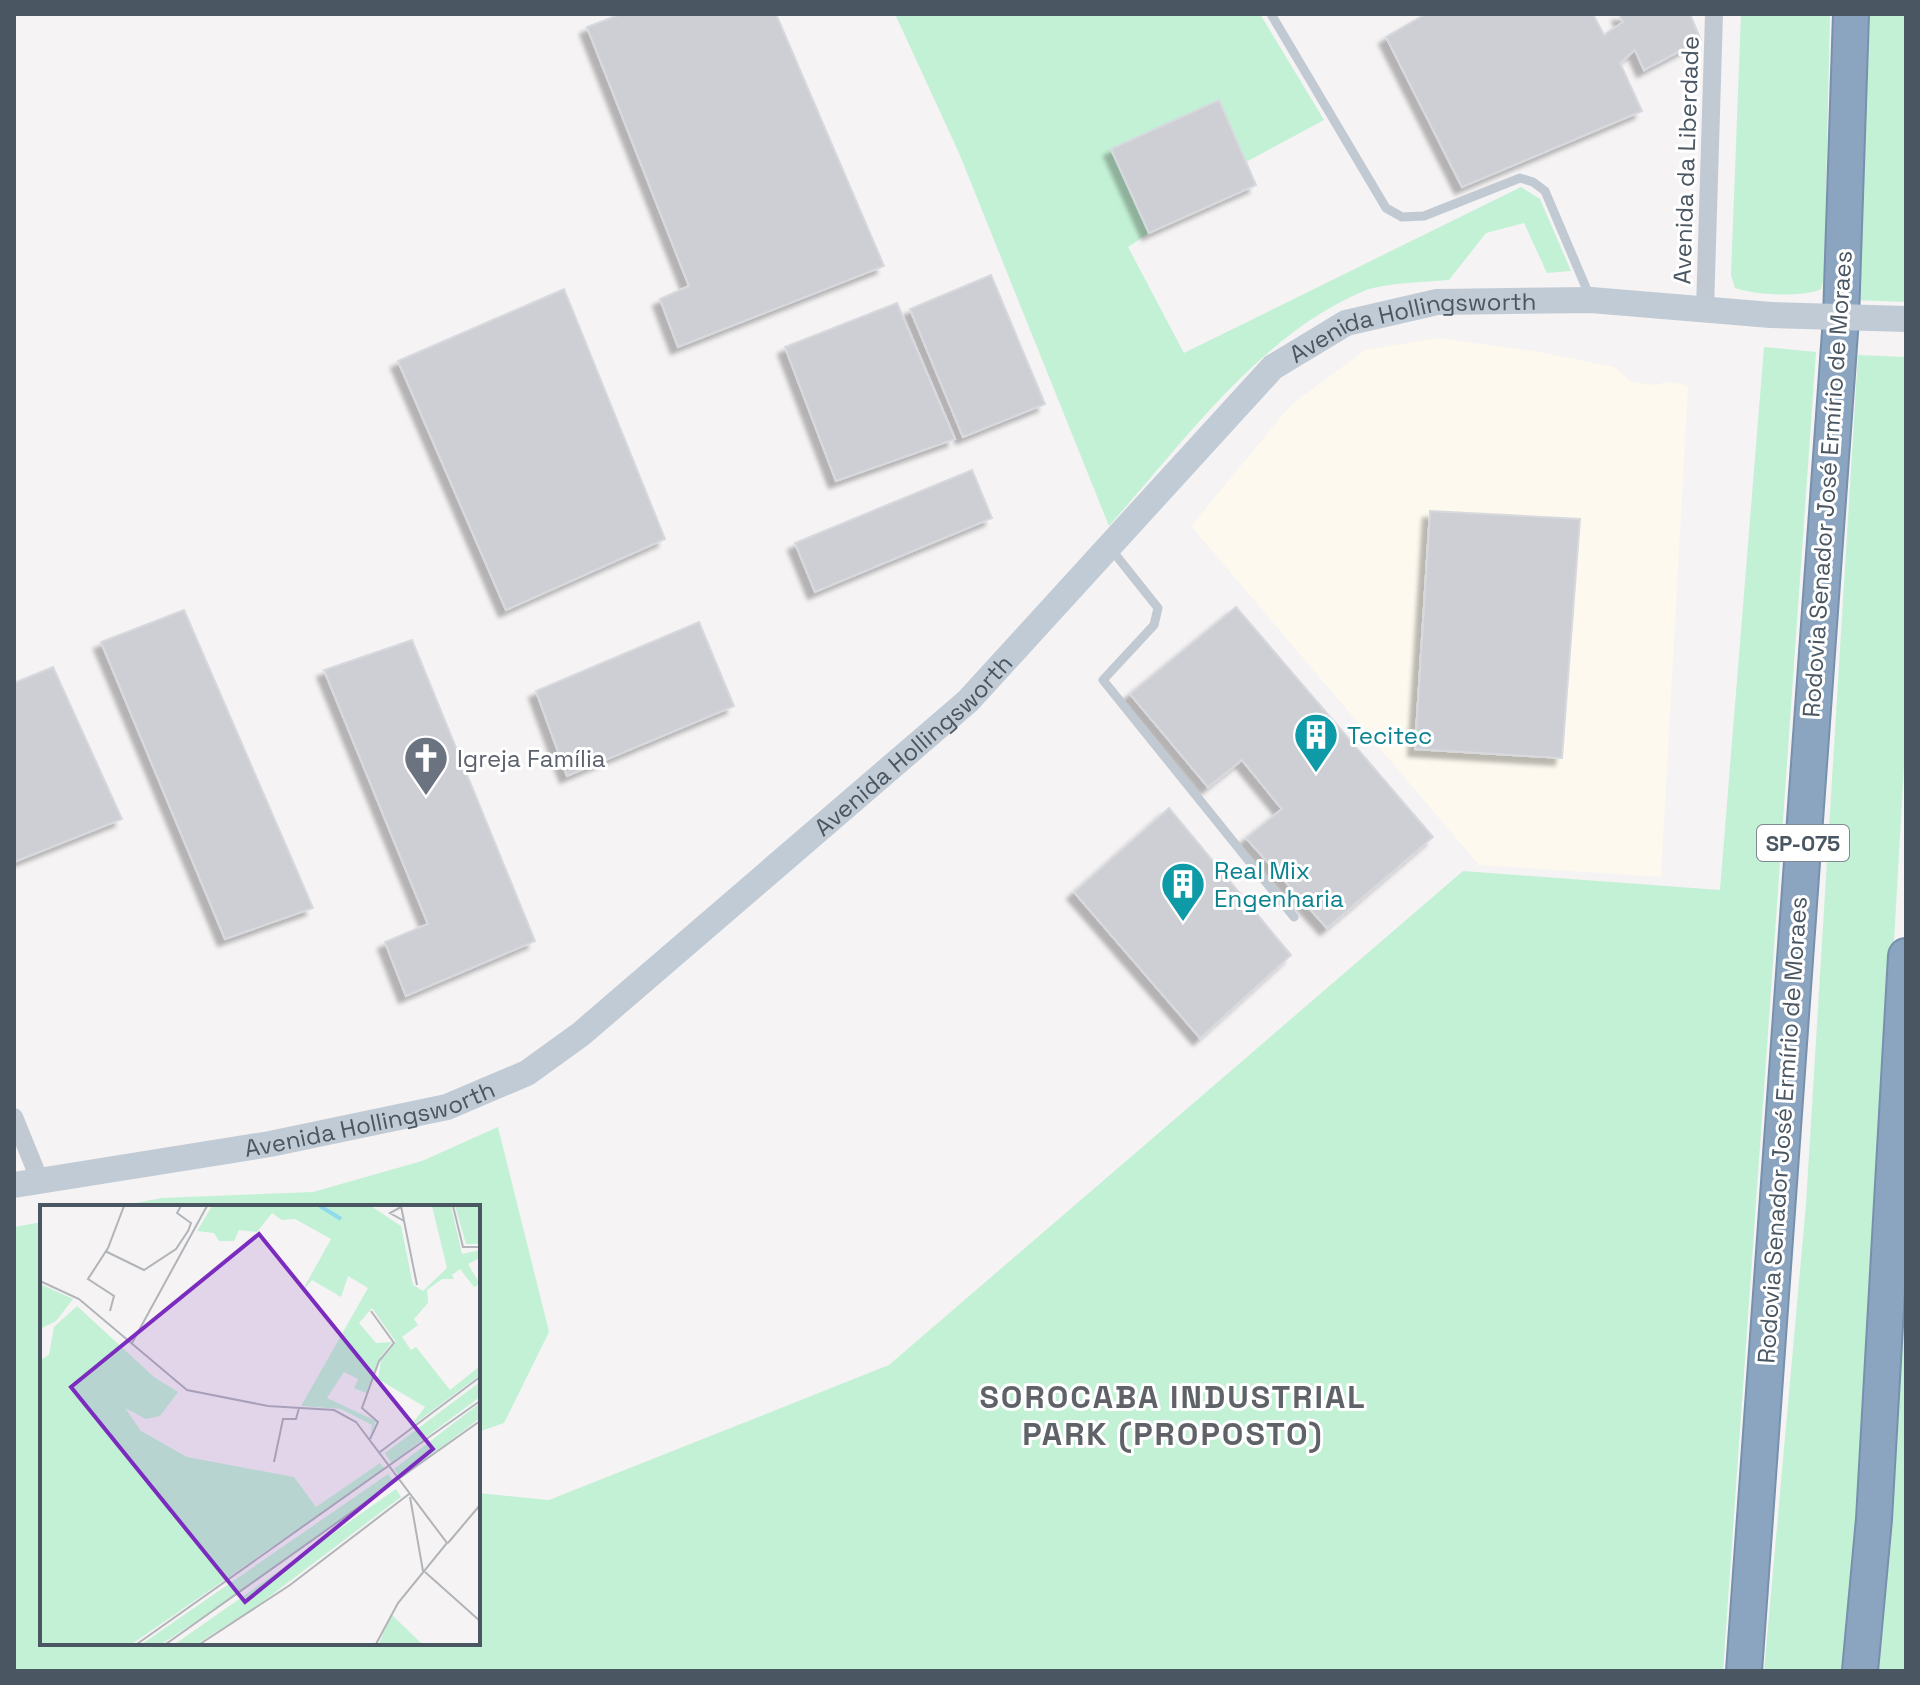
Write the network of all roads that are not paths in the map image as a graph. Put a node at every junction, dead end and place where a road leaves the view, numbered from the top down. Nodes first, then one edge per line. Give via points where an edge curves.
1 (1271, 14) edge
2 (1714, 14) edge
3 (1851, 14) edge
4 (1591, 300) junction
5 (1705, 309) junction
6 (1906, 319) edge
7 (1109, 546) junction
8 (1294, 917) dead end
9 (1906, 956) edge
10 (14, 1117) edge
11 (27, 1183) edge
12 (1744, 1671) edge
13 (1860, 1671) edge

1 - 4 lane via 1386,208 1402,217 1424,216 1520,178 1533,182 1545,191
2 - 5 street, Avenida da Liberdade
3 - 12 highway, Rodovia Senador José Ermírio de Moraes / SP-075 via 1840,334
4 - 5 main road, Avenida Hollingsworth
4 - 7 main road, Avenida Hollingsworth via 1437,302 1346,323 1273,367
5 - 6 main road, Avenida Hollingsworth, bridge
7 - 8 lane via 1158,608 1154,625 1103,680
7 - 11 main road, Avenida Hollingsworth via 968,701 581,1034 527,1073 447,1107 270,1144
9 - 13 highway via 1874,1519
10 - 11 street

